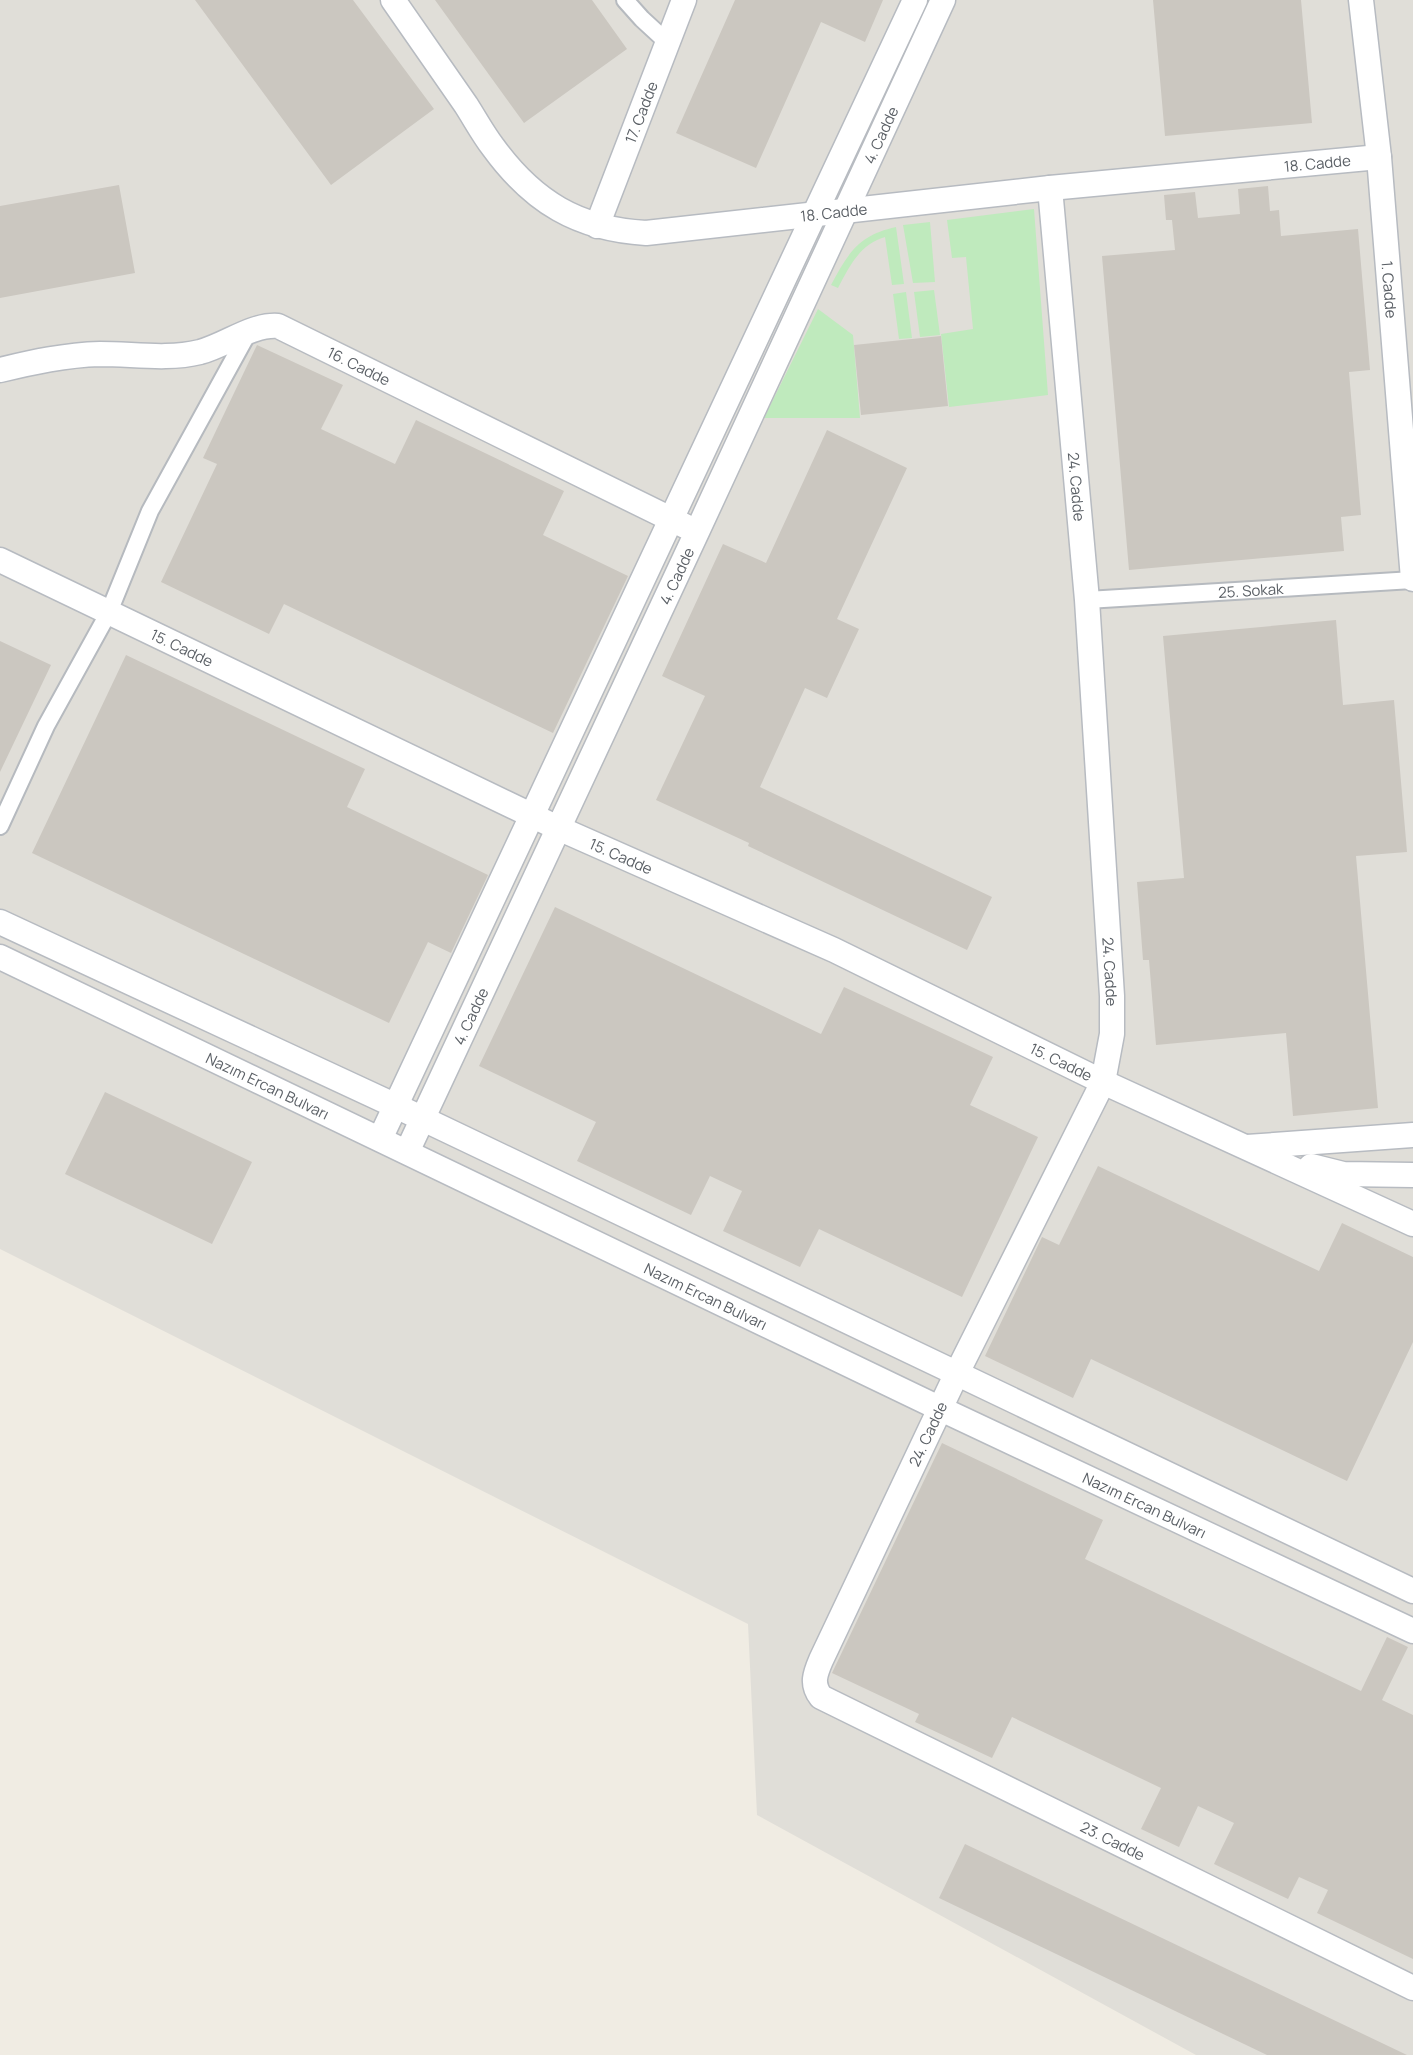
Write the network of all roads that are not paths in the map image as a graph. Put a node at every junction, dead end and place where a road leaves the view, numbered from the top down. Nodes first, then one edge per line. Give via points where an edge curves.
1 (393, 0) edge
2 (625, 0) edge
3 (684, 0) edge
4 (915, 0) edge
5 (943, 0) edge
6 (1361, 0) edge
7 (668, 42) junction
8 (1379, 157) junction
9 (1050, 188) junction
10 (844, 211) junction
11 (813, 215) junction
12 (597, 226) junction
13 (248, 333) junction
14 (0, 370) edge
15 (672, 519) junction
16 (697, 532) junction
17 (0, 560) edge
18 (1413, 580) edge
19 (1086, 600) junction
20 (109, 612) junction
21 (533, 815) junction
22 (0, 826) edge
23 (558, 828) junction
24 (0, 922) edge
25 (0, 957) edge
26 (1103, 1082) junction
27 (396, 1106) junction
28 (422, 1119) junction
29 (1413, 1135) edge
30 (380, 1139) junction
31 (1245, 1147) junction
32 (407, 1152) junction
33 (1413, 1175) edge
34 (1413, 1224) edge
35 (956, 1375) junction
36 (941, 1409) junction
37 (1413, 1591) edge
38 (1413, 1631) edge
39 (816, 1690) joint
40 (1413, 1988) edge

1 - 12 street, 18. Cadde via 517,177 568,215
2 - 7 street
3 - 7 street, 17. Cadde
4 - 11 street, 4. Cadde
5 - 10 street, 4. Cadde
6 - 8 street, 1. Cadde
7 - 12 street, 17. Cadde
8 - 9 street, 18. Cadde
8 - 18 street, 1. Cadde
9 - 10 street, 18. Cadde
9 - 19 street, 24. Cadde
10 - 11 street, 18. Cadde
10 - 16 street, 4. Cadde
11 - 12 street, 18. Cadde via 646,233
11 - 15 street, 4. Cadde
13 - 14 street, 16. Cadde via 207,350 178,356 76,355
13 - 15 street, 16. Cadde via 271,326 286,329
13 - 20 street via 150,512
15 - 16 street, 16. Cadde
15 - 21 street, 4. Cadde
16 - 23 street, 4. Cadde
17 - 20 street, 15. Cadde
18 - 19 street, 25. Sokak
19 - 26 street, 24. Cadde via 1112,996 1112,1034
20 - 21 street, 15. Cadde
20 - 22 street via 46,726
21 - 23 street, 15. Cadde
21 - 27 street, 4. Cadde
23 - 26 street, 15. Cadde via 834,950
23 - 28 street, 4. Cadde
24 - 27 street
25 - 30 street, Nazım Ercan Bulvarı
26 - 31 street, 15. Cadde
26 - 35 street, 24. Cadde
27 - 28 street
27 - 30 street, 4. Cadde
28 - 32 street, 4. Cadde
28 - 35 street
29 - 31 street, 15. Cadde
30 - 32 street, Nazım Ercan Bulvarı
31 - 33 street, 15. Cadde via 1343,1174
31 - 34 street, 15. Cadde
32 - 36 street, Nazım Ercan Bulvarı
35 - 36 street, 24. Cadde
35 - 37 street
36 - 38 street, Nazım Ercan Bulvarı
36 - 39 street, 24. Cadde via 821,1660 814,1681
39 - 40 street, 23. Cadde via 821,1697

